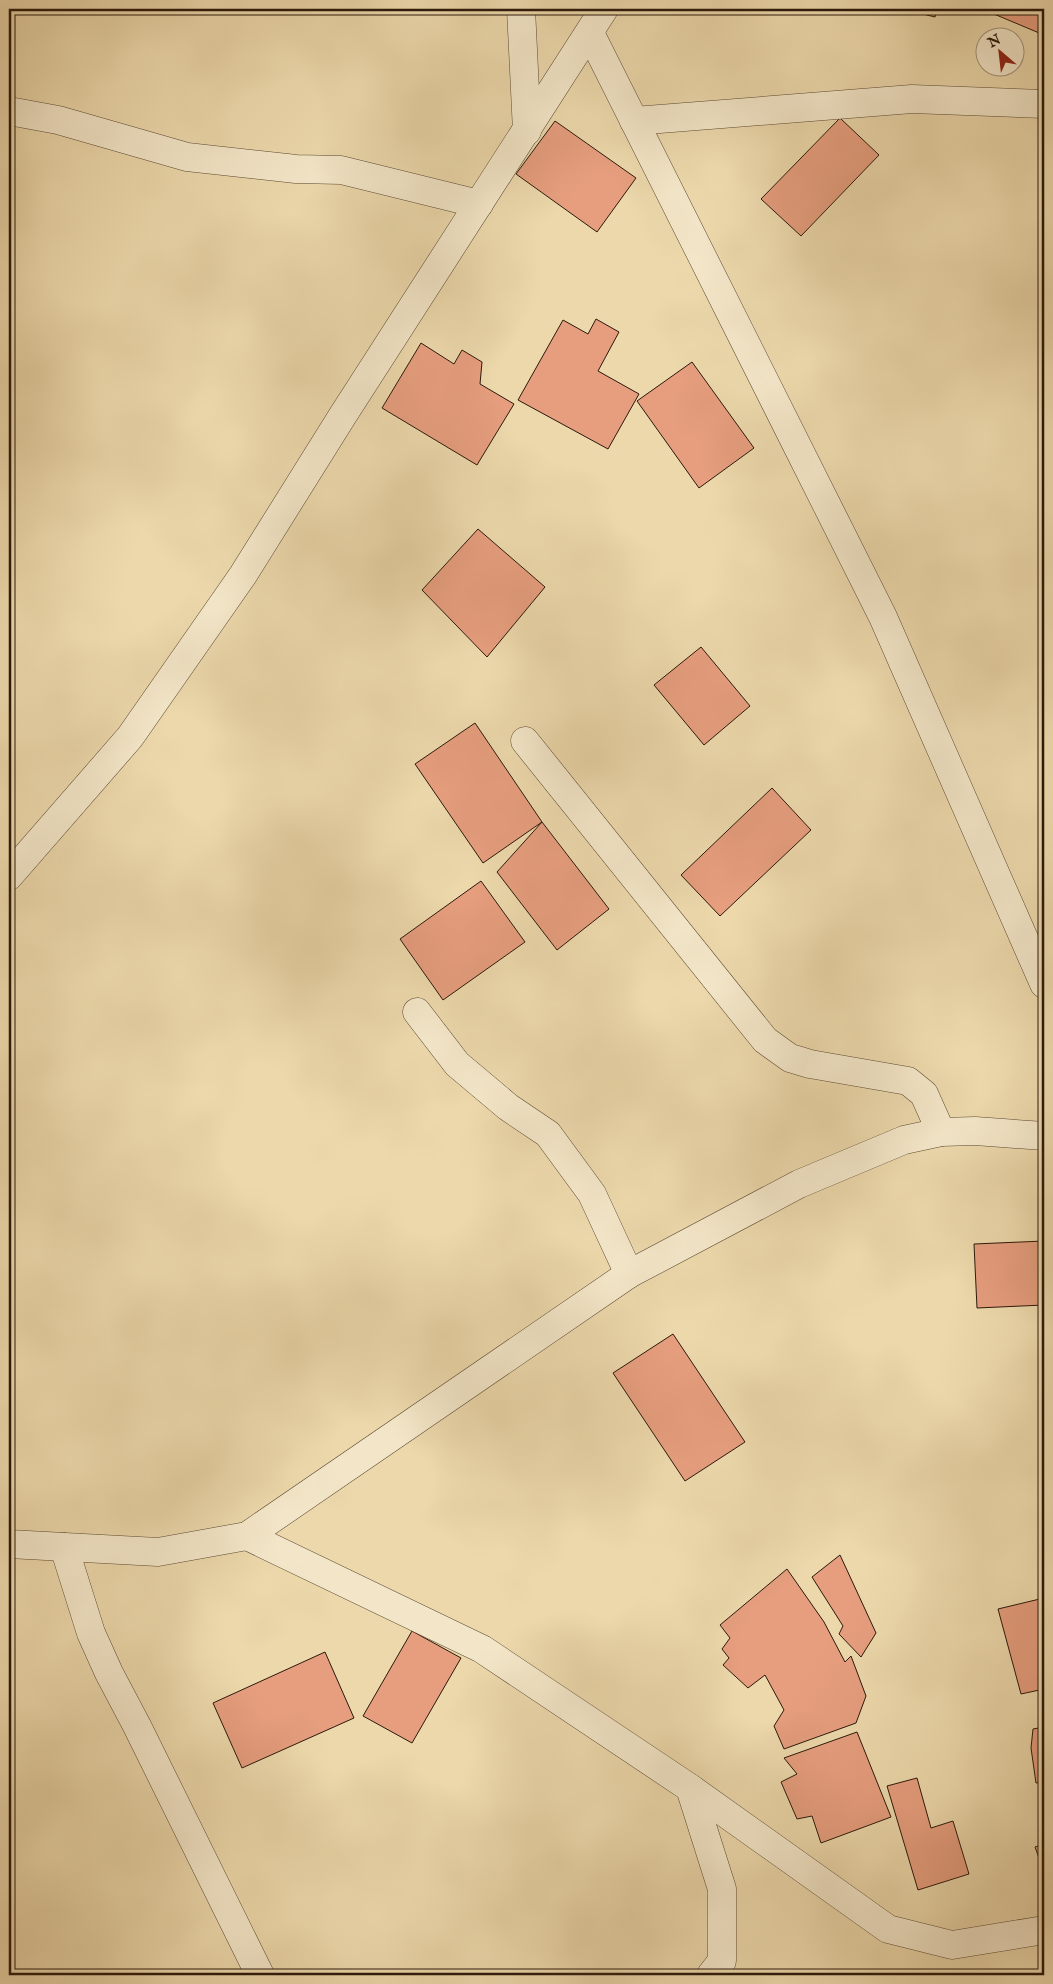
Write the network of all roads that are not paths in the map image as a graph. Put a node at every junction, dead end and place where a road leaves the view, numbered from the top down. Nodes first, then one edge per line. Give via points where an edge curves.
1 (521, 9) edge
2 (604, 9) edge
3 (590, 33) junction
4 (1044, 104) edge
5 (9, 111) edge
6 (634, 120) junction
7 (527, 131) junction
8 (479, 204) junction
9 (525, 741) dead end
10 (9, 876) edge
11 (1044, 984) edge
12 (417, 1012) dead end
13 (941, 1132) junction
14 (1044, 1136) edge
15 (629, 1274) junction
16 (247, 1536) junction
17 (9, 1544) edge
18 (64, 1547) junction
19 (690, 1788) junction
20 (1044, 1930) edge
21 (260, 1975) edge
22 (711, 1975) edge

1 - 7 street
2 - 3 street
3 - 6 street
3 - 7 street
4 - 6 street via 912,99
5 - 8 street via 58,120 187,156 296,169 341,170
6 - 11 street via 884,617
7 - 8 street
8 - 10 street via 243,574 130,737
9 - 13 street via 765,1040 790,1058 810,1064 908,1081 924,1094
12 - 15 street via 457,1064 508,1107 548,1134 592,1194
13 - 14 street
13 - 15 street via 904,1140 798,1184
15 - 16 street
16 - 18 street via 158,1552
16 - 19 street via 482,1649
17 - 18 street
18 - 21 street via 91,1633 109,1673
19 - 20 street via 888,1929 952,1945
19 - 22 street via 722,1889 722,1961

